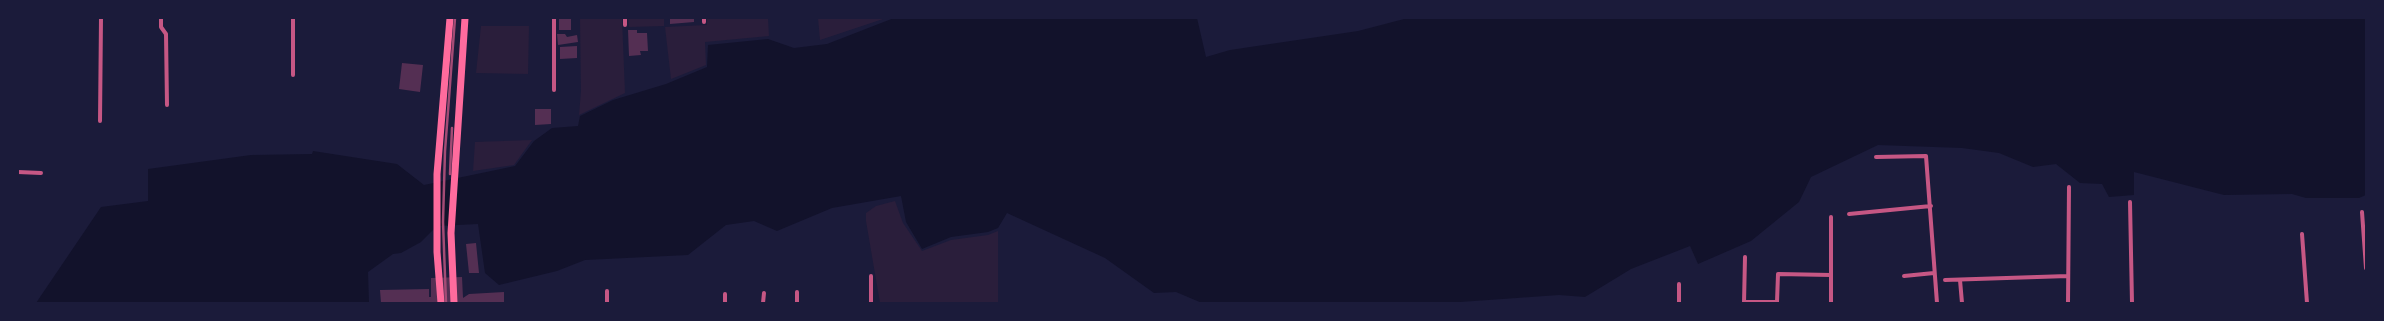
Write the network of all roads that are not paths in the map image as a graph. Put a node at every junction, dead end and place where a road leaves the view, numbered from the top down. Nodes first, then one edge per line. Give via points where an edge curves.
1 (101, 18) edge
2 (161, 18) edge
3 (293, 18) edge
4 (450, 18) edge
5 (465, 18) edge
6 (554, 18) edge
7 (625, 18) edge
8 (625, 25) dead end
9 (293, 75) dead end
10 (554, 90) dead end
11 (167, 105) dead end
12 (100, 121) dead end
13 (1876, 157) dead end
14 (18, 172) edge
15 (41, 173) dead end
16 (2069, 187) dead end
17 (2130, 202) dead end
18 (1931, 206) junction
19 (2362, 212) dead end
20 (1849, 214) dead end
21 (1831, 217) dead end
22 (2302, 234) dead end
23 (1745, 257) dead end
24 (2366, 268) edge
25 (1934, 273) junction
26 (1831, 275) junction
27 (871, 276) dead end
28 (1904, 276) dead end
29 (2068, 276) junction
30 (1945, 280) dead end
31 (1960, 280) junction
32 (1679, 284) dead end
33 (607, 291) dead end
34 (797, 292) dead end
35 (764, 293) dead end
36 (725, 294) dead end
37 (441, 303) edge
38 (454, 303) edge
39 (607, 303) edge
40 (725, 303) edge
41 (763, 303) edge
42 (797, 303) edge
43 (871, 303) edge
44 (1679, 303) edge
45 (1744, 303) edge
46 (1831, 303) edge
47 (1937, 303) edge
48 (1962, 303) edge
49 (2068, 303) edge
50 (2132, 303) edge
51 (2307, 303) edge

1 - 12 street
2 - 11 street via 161,27 166,34
3 - 9 street
4 - 37 main road via 437,174
5 - 38 main road via 451,233
6 - 10 street
7 - 8 street
13 - 18 street via 1926,156
14 - 15 street
16 - 29 street
17 - 50 street
18 - 20 street
18 - 25 street
19 - 24 street
21 - 26 street
22 - 51 street
23 - 45 street
25 - 28 street
25 - 47 street
26 - 45 street via 1778,274 1777,302
26 - 46 street
27 - 43 street
29 - 31 street
29 - 49 street
30 - 31 street
31 - 48 street
32 - 44 street
33 - 39 street
34 - 42 street
35 - 41 street
36 - 40 street

